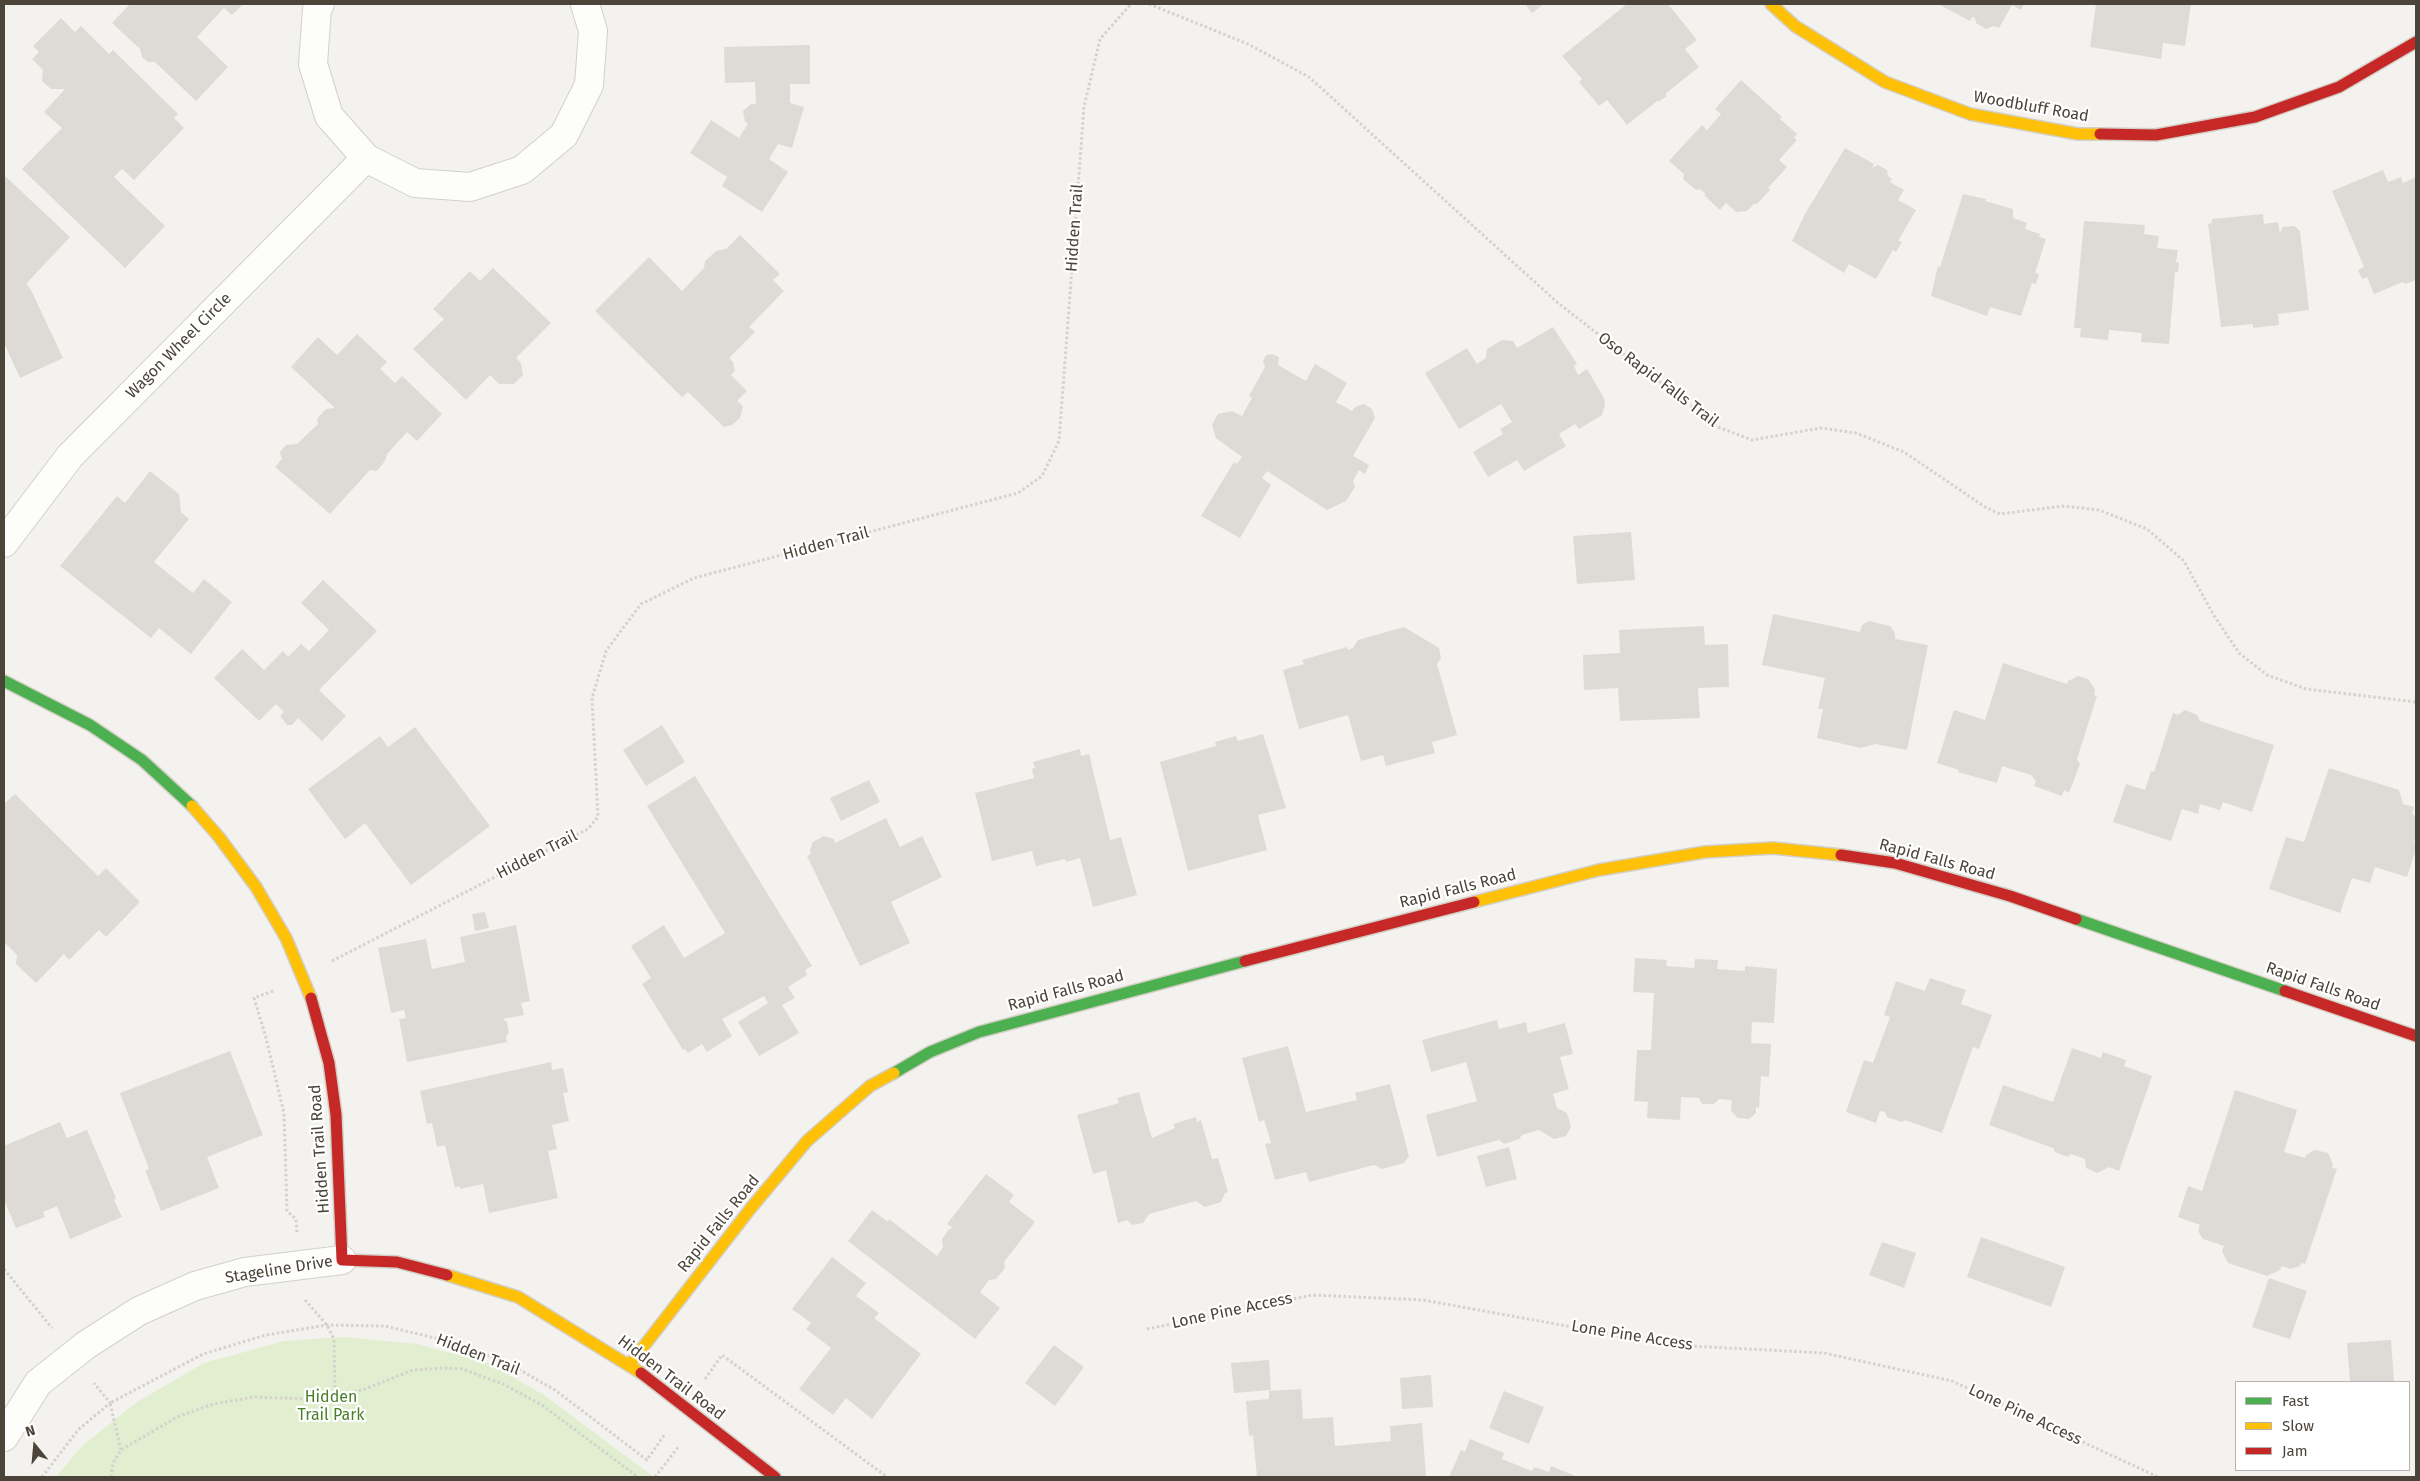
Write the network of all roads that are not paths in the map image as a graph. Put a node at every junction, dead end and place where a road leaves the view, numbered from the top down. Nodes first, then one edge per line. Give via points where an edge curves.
1 (320, 4) edge
2 (584, 4) edge
3 (1771, 4) edge
4 (2416, 42) edge
5 (366, 158) junction
6 (4, 544) edge
7 (4, 681) edge
8 (2416, 1036) edge
9 (342, 1260) junction
10 (630, 1364) junction
11 (4, 1437) edge
12 (775, 1477) edge

1 - 5 street via 313,64 330,116
2 - 5 street via 594,31 589,86 564,135 522,170 470,187 414,183
3 - 4 street, Woodbluff Road via 1795,26 1885,82 1970,114 2078,134 2156,135 2255,117 2339,87
5 - 6 street, Wagon Wheel Circle via 70,456
7 - 9 street, Hidden Trail Road via 90,725 142,760 183,796 261,895 286,938 312,1000 329,1064 336,1114
8 - 10 street, Rapid Falls Road via 2010,896 1895,863 1773,848 1705,852 1599,870 1055,1010 979,1032 930,1052 870,1086 807,1141
9 - 10 street, Hidden Trail Road via 396,1262 518,1296
9 - 11 street, Stageline Drive via 245,1272 194,1286 139,1311 86,1345 38,1383
10 - 12 street, Hidden Trail Road

